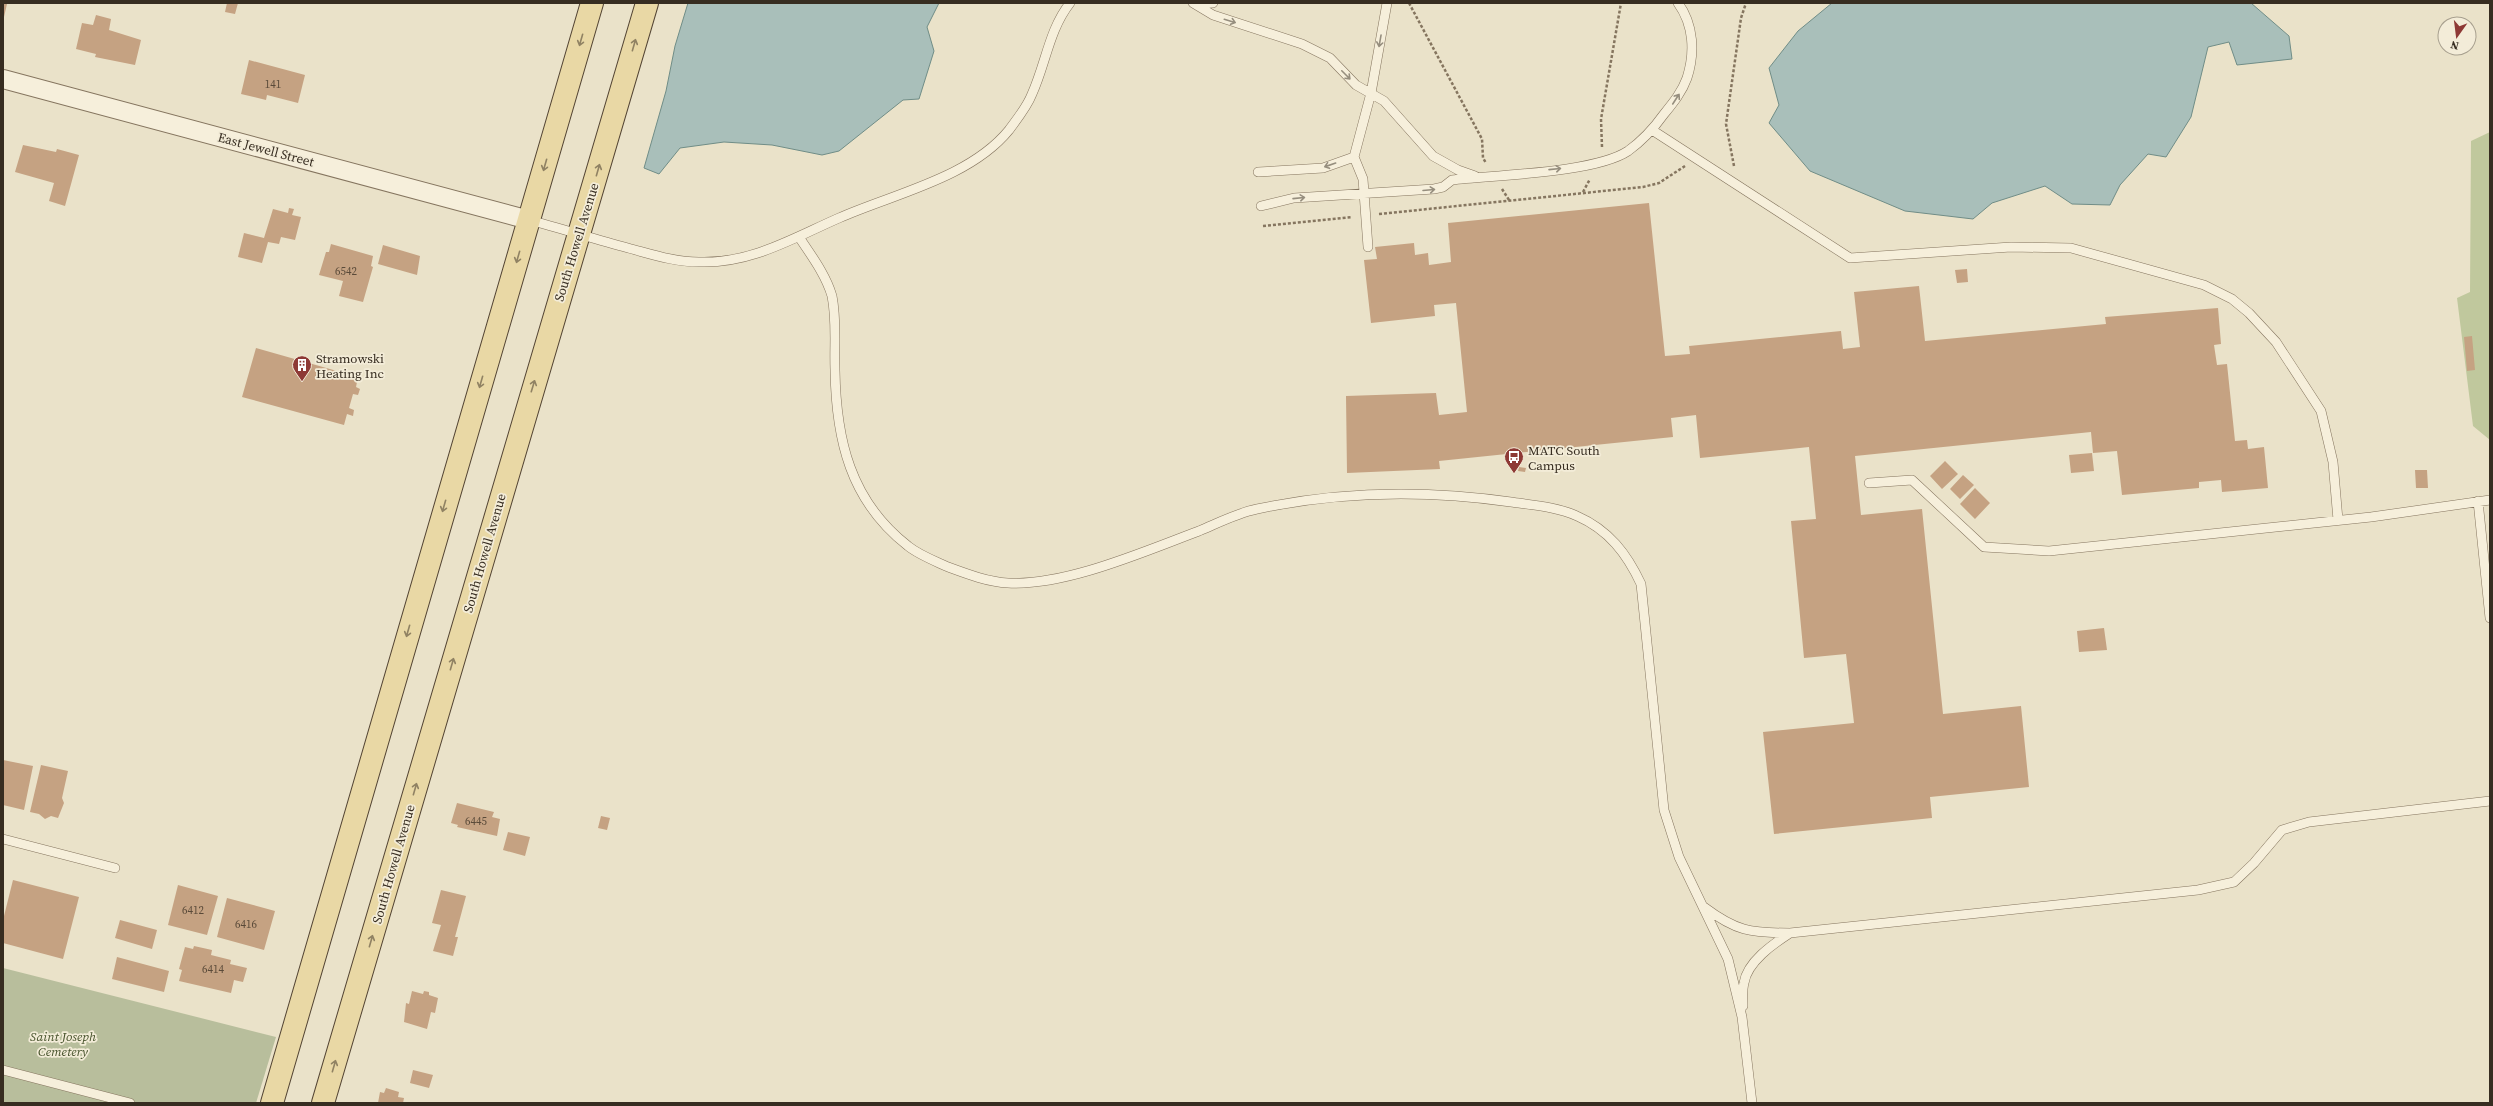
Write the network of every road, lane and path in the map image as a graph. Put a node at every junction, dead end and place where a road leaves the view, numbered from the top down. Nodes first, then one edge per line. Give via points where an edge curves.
1 (592, 3) edge
2 (647, 3) edge
3 (1070, 3) edge
4 (1194, 3) edge
5 (1213, 3) edge
6 (1387, 3) edge
7 (1409, 3) edge
8 (1621, 3) edge
9 (1678, 3) edge
10 (1746, 3) edge
11 (3, 79) edge
12 (1371, 93) junction
13 (1652, 130) junction
14 (1354, 157) junction
15 (1696, 157) junction
16 (1597, 164) junction
17 (1258, 172) dead end
18 (1493, 176) junction
19 (1479, 177) junction
20 (1738, 184) junction
21 (1583, 192) junction
22 (1363, 193) junction
23 (1510, 200) junction
24 (1261, 206) dead end
25 (1365, 216) junction
26 (529, 220) junction
27 (1263, 226) dead end
28 (579, 234) junction
29 (799, 237) junction
30 (1368, 247) dead end
31 (1869, 483) dead end
32 (2490, 500) edge
33 (2478, 501) junction
34 (2338, 520) junction
35 (2490, 618) edge
36 (2490, 801) edge
37 (3, 839) edge
38 (115, 868) dead end
39 (1703, 906) junction
40 (1790, 933) junction
41 (1742, 1017) junction
42 (3, 1070) edge
43 (130, 1103) edge
44 (272, 1103) edge
45 (323, 1103) edge
46 (1752, 1103) edge

1 -> 26 main road
28 -> 2 main road, South Howell Avenue
3 - 29 lane via 1060,17 1032,94 1008,132 958,169 895,197 840,217
4 - 5 lane
4 -> 12 lane via 1213,15 1302,44 1330,58 1356,85
6 -> 12 lane
7 - 18 path via 1482,139 1483,158
8 - 16 path via 1601,119 1602,149
13 -> 9 lane via 1676,100 1691,66 1690,29
10 - 20 path via 1741,18 1726,124
11 - 26 street, East Jewell Street
12 - 14 lane
12 - 19 lane via 1384,101 1433,156 1458,170
13 - 15 lane
13 - 16 lane via 1627,151
14 -> 17 lane via 1323,168
14 - 22 lane via 1363,179
15 - 20 lane
15 - 21 path via 1681,171 1659,183
18 -> 16 lane
16 - 21 path
18 - 19 lane
18 - 23 path
22 -> 19 lane via 1434,190 1452,180
20 - 34 lane via 1850,258 2011,247 2072,248 2204,285 2232,299 2250,313 2276,342 2321,411 2333,462
21 - 23 path
24 -> 22 lane via 1294,198
22 - 25 lane
23 - 25 path
25 - 27 path
25 - 30 lane
26 - 28 lane
26 -> 44 main road
28 - 29 lane via 666,258 699,262 729,261 770,250
45 -> 28 main road, South Howell Avenue
29 - 39 lane via 822,272 831,294 835,318 838,424 858,489 881,520 909,547 938,563 971,576 1008,583 1046,580 1093,568 1255,509 1379,493 1446,494 1532,505 1576,515 1606,533 1618,543 1641,584 1664,810 1679,857
31 - 34 lane via 1912,480 1984,547 2049,551
32 - 33 lane
33 - 34 lane
33 - 35 lane
36 - 40 lane via 2309,822 2295,826 2282,830 2234,882 2198,890
37 - 38 lane
39 - 40 lane via 1723,921 1745,930
39 - 41 lane via 1728,959
40 - 41 lane via 1765,950 1744,982
41 - 46 lane
42 - 43 lane

